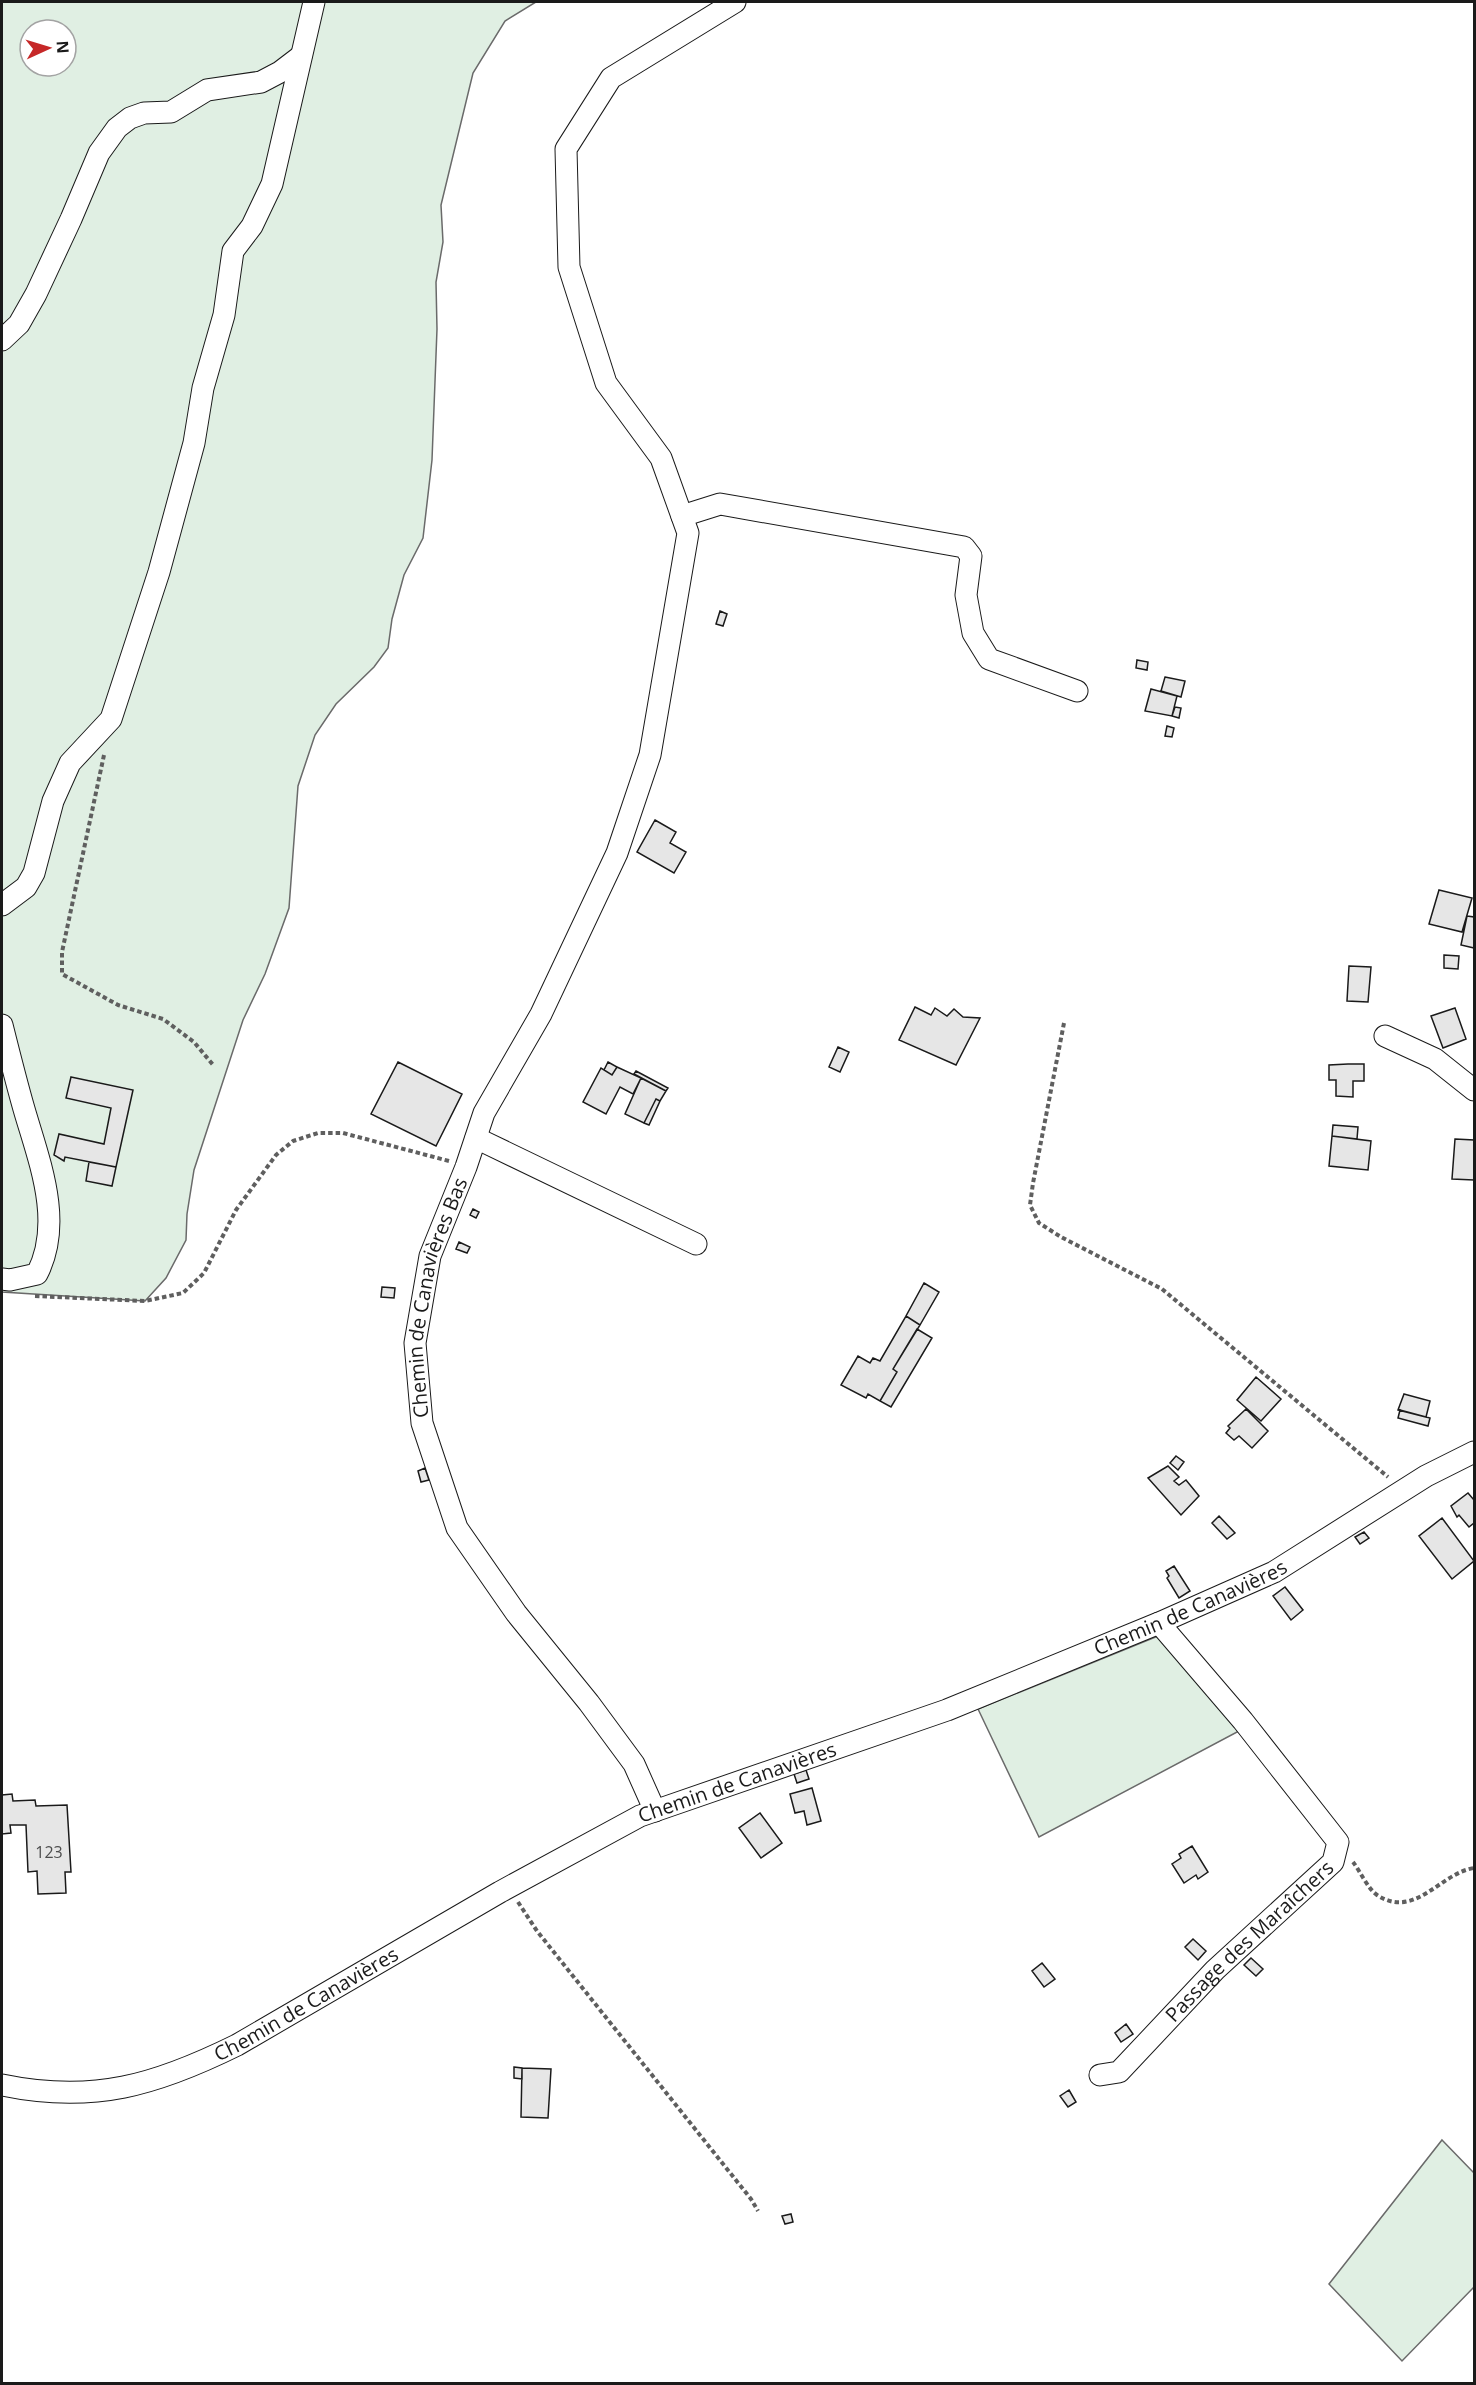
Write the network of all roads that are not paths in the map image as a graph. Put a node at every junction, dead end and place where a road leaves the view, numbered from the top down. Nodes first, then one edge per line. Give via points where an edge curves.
1 (314, 2) edge
2 (735, 2) edge
3 (301, 56) junction
4 (2, 339) edge
5 (682, 516) junction
6 (1077, 691) dead end
7 (2, 905) edge
8 (2, 1025) edge
9 (1385, 1036) dead end
10 (1474, 1090) edge
11 (476, 1138) junction
12 (696, 1244) dead end
13 (2, 1279) edge
14 (1474, 1452) edge
15 (1159, 1623) junction
16 (655, 1811) junction
17 (1100, 2075) dead end
18 (2, 2085) edge

1 - 3 street
2 - 5 street, Chemin de Canavières Bas via 611,78 567,149 569,267 606,383 661,458
3 - 4 street via 261,82 207,90 171,112 137,116 117,128 99,153 36,294 19,324
3 - 7 street via 272,184 252,226 234,251 224,315 203,388 194,443 159,572 111,719 70,763 53,801 34,873 26,887
5 - 6 street via 720,504 964,547 971,556 966,595 973,633 989,658
5 - 11 street, Chemin de Canavières Bas via 688,533 650,755 617,853 541,1014 484,1113
8 - 13 street via 45,1184 49,1224 46,1256 37,1274
9 - 10 street via 1435,1059
11 - 12 street
11 - 16 street, Chemin de Canavières Bas via 430,1256 415,1343 422,1423 457,1528 516,1613 634,1764
14 - 15 street, Chemin de Canavières via 1404,1489 1274,1572
15 - 16 street, Chemin de Canavières via 947,1710
15 - 17 street, Passage des Maraîchers via 1338,1842 1333,1862 1215,1970 1119,2072
16 - 18 street, Chemin de Canavières via 500,1892 237,2044 163,2078 96,2092

